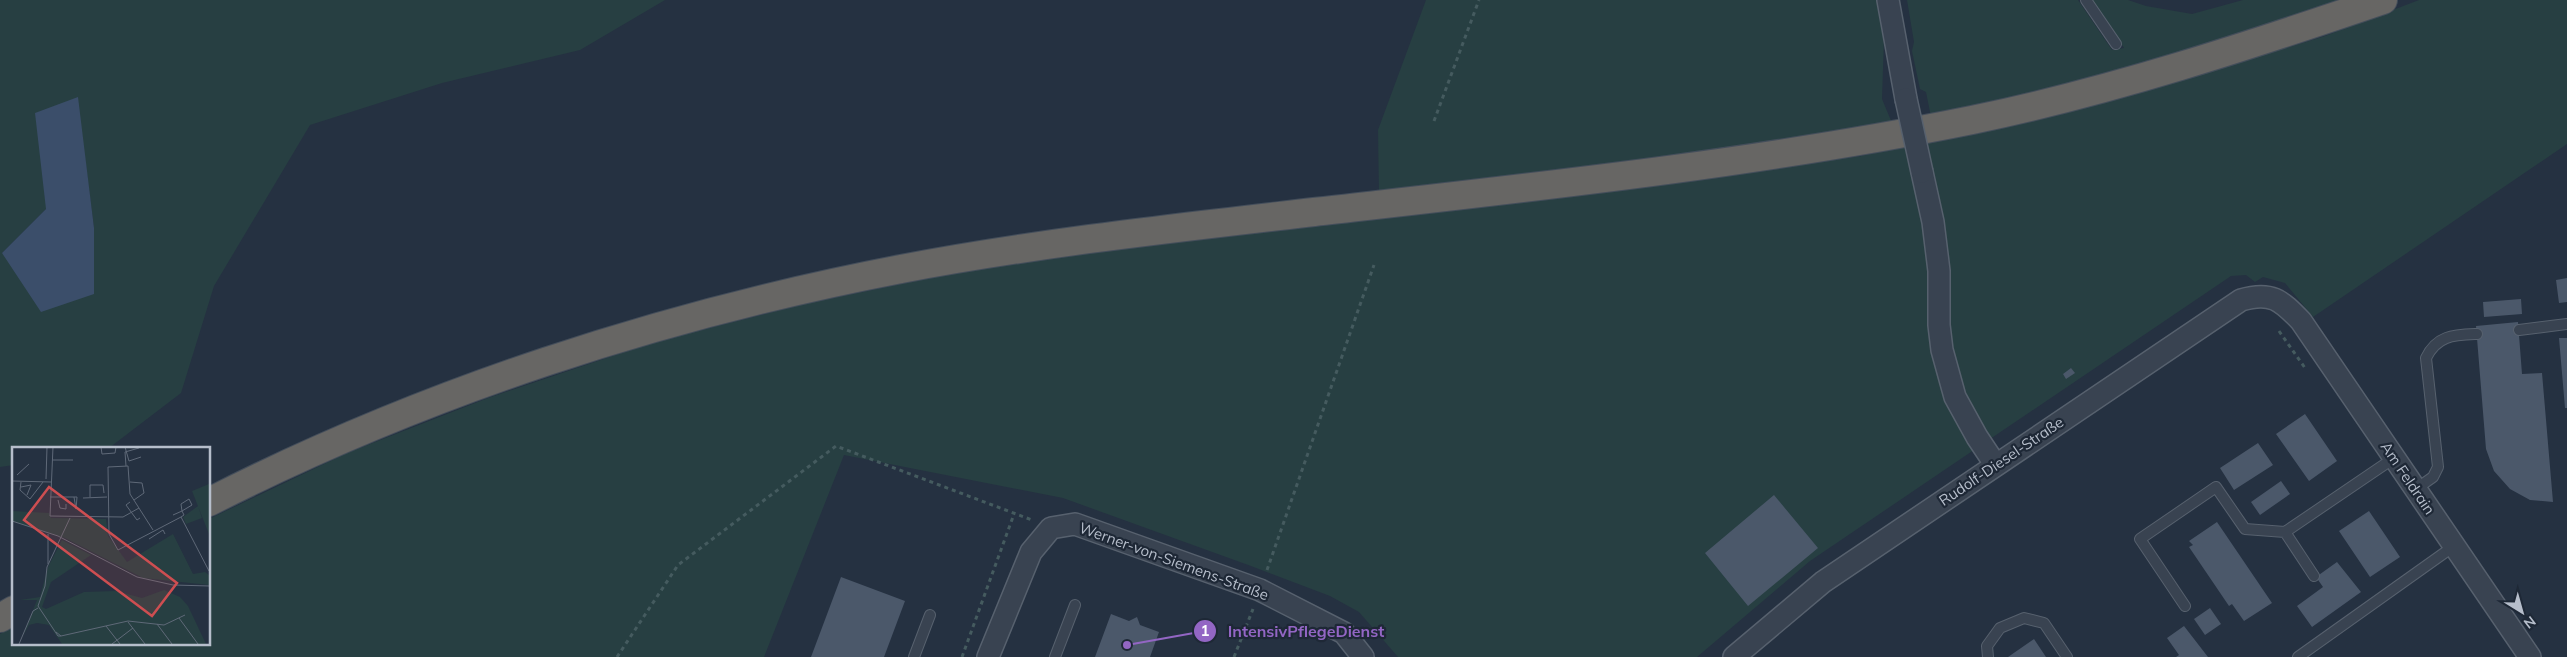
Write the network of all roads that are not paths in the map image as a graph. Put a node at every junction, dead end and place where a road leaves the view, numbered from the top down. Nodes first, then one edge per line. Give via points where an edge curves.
1 (1888, 0) edge
2 (2086, 0) edge
3 (2382, 0) edge
4 (2116, 44) dead end
5 (2282, 301) joint
6 (2567, 324) edge
7 (2519, 330) dead end
8 (2477, 334) dead end
9 (2394, 458) junction
10 (1996, 464) junction
11 (2416, 489) junction
12 (210, 502) edge
13 (2285, 532) junction
14 (2454, 546) junction
15 (2314, 576) dead end
16 (1075, 606) dead end
17 (2185, 606) dead end
18 (12, 611) edge
19 (930, 615) dead end
20 (0, 618) edge
21 (914, 657) edge
22 (988, 657) edge
23 (1054, 657) edge
24 (1363, 657) edge
25 (1734, 657) edge
26 (1988, 657) edge
27 (2067, 657) edge
28 (2298, 657) edge
29 (2530, 657) edge

1 - 10 street, bridge via 1933,222 1939,271 1942,350 1955,397
2 - 4 lane
3 - 12 highway via 2265,40 2091,92 1976,119 1869,139 1588,181 1154,230 904,268 806,289 579,352 464,392 350,437
5 - 9 street, Am Feldrain via 2301,321
5 - 10 street, Rudolf-Diesel-Straße via 2259,294 2241,300
6 - 7 lane
8 - 11 lane via 2452,335 2432,346 2426,358 2438,467 2433,477
9 - 11 street, Am Feldrain
9 - 13 lane
10 - 25 street, Rudolf-Diesel-Straße via 1823,582
11 - 14 street, Am Feldrain
13 - 15 lane
13 - 17 lane via 2245,529 2216,487 2140,539
14 - 28 lane
14 - 29 street, Am Feldrain
16 - 23 lane
18 - 20 highway
19 - 21 lane
22 - 24 street, Werner-von-Siemens-Straße via 1031,552 1051,528 1075,524 1260,590 1344,633
26 - 27 lane via 1987,646 2000,628 2024,618 2044,624

